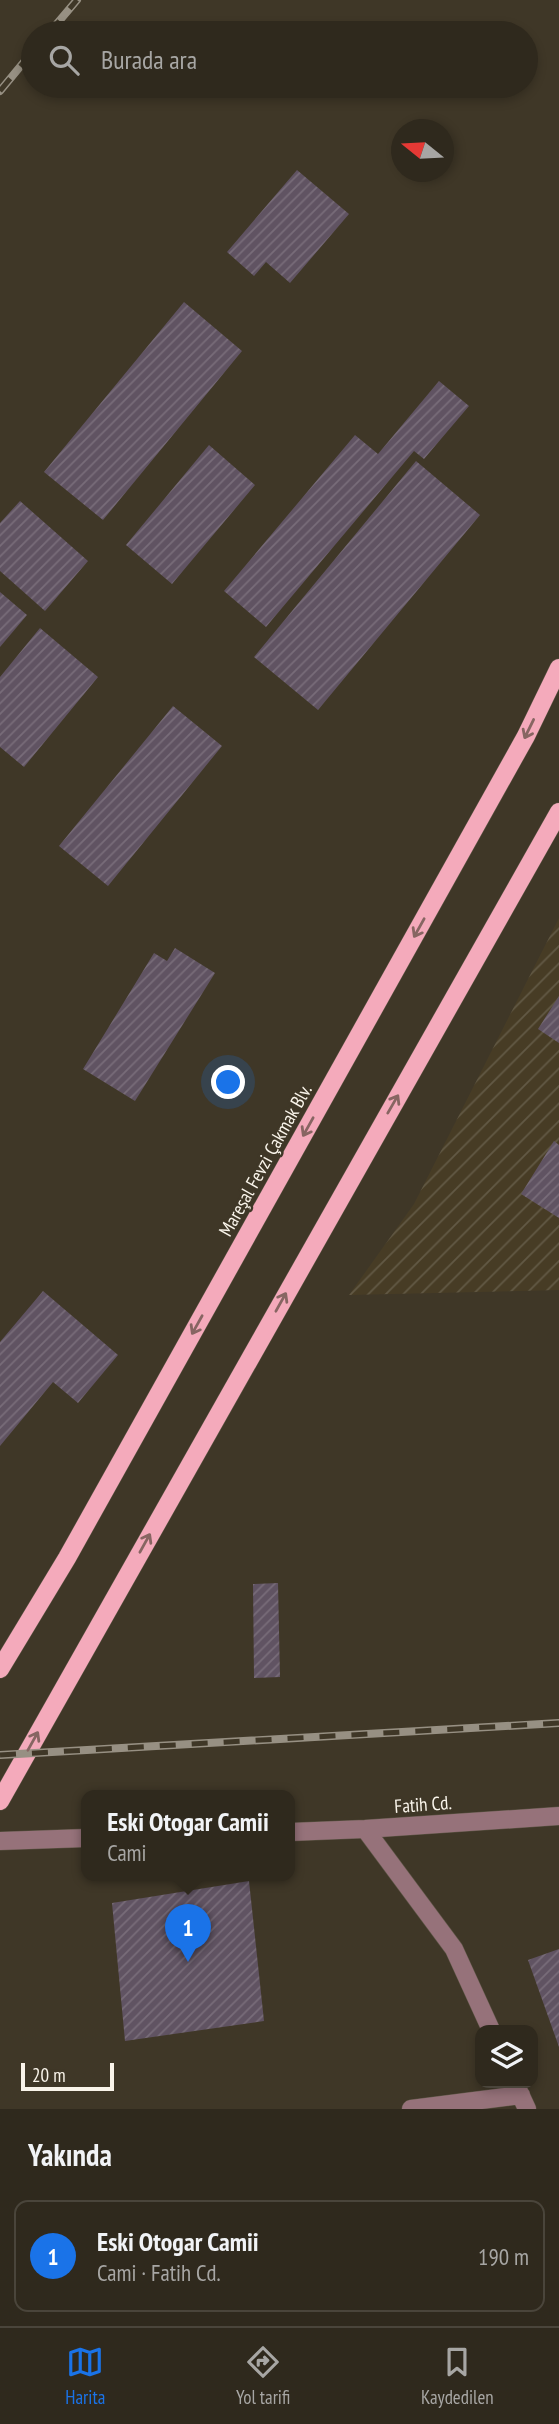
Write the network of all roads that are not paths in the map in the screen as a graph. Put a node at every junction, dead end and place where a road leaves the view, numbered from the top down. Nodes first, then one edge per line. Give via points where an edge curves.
1 (559, 668) edge
2 (559, 812) edge
3 (0, 1669) edge
4 (0, 1801) edge
5 (559, 1816) edge
6 (365, 1829) junction
7 (295, 1832) edge
8 (81, 1838) edge
9 (0, 1841) edge
10 (489, 2025) edge
11 (521, 2096) edge
12 (411, 2109) edge

1 -> 3 main road, Mareşal Fevzi Çakmak Blv. via 519,748 81,1534
4 -> 2 main road
5 - 6 street, Fatih Cd.
6 - 7 street, Fatih Cd.
6 - 10 street via 454,1950
8 - 9 street
11 - 12 street

